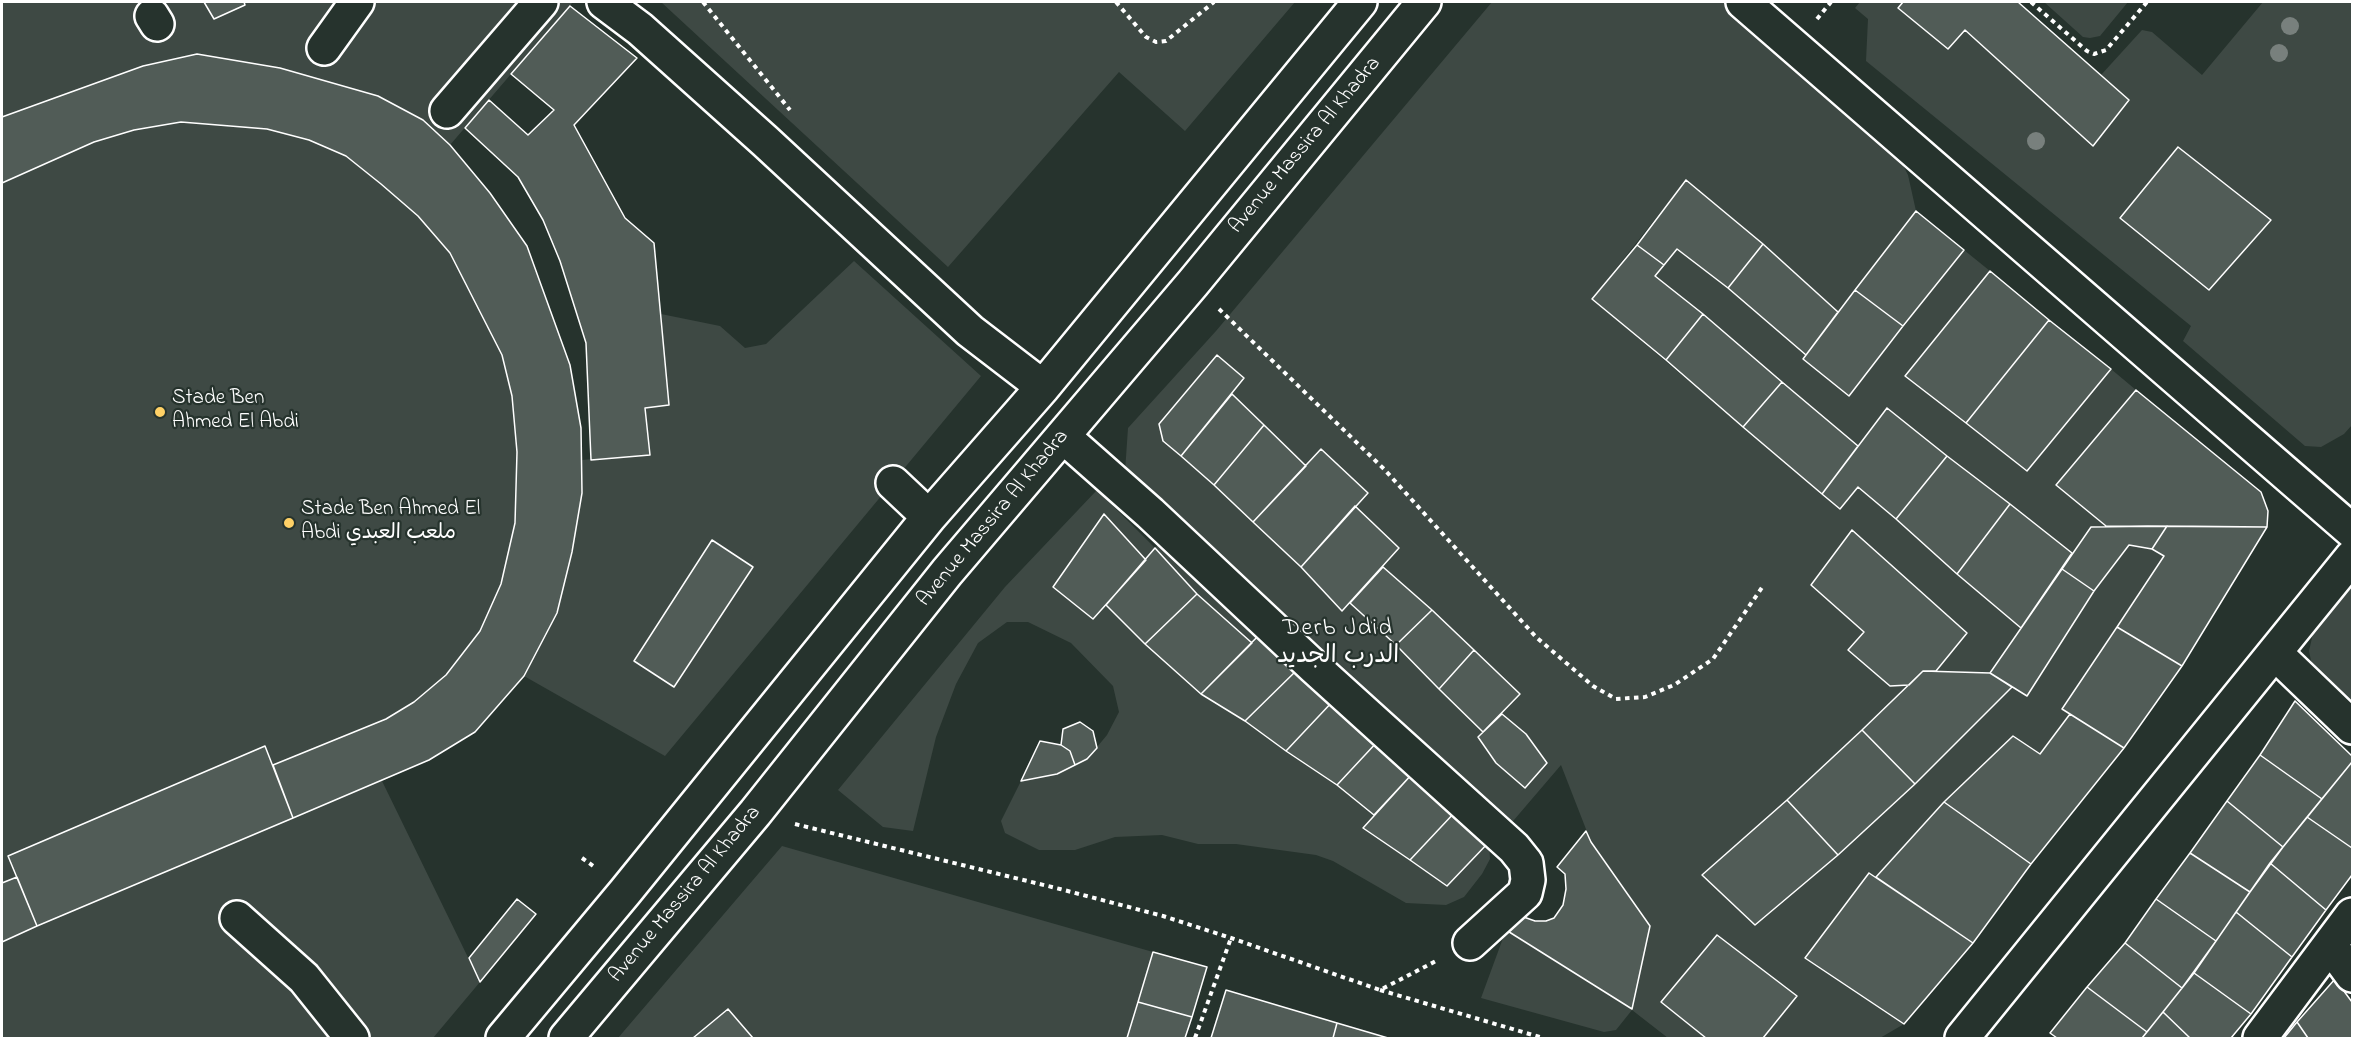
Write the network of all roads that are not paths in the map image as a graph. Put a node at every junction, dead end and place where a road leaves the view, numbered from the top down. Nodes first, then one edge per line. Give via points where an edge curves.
1 (357, 2) edge
2 (542, 2) edge
3 (604, 2) edge
4 (1360, 2) edge
5 (1424, 2) edge
6 (1743, 2) edge
7 (324, 48) dead end
8 (447, 111) dead end
9 (1043, 387) junction
10 (1064, 437) junction
11 (893, 483) dead end
12 (928, 518) junction
13 (2352, 531) edge
14 (2352, 557) edge
15 (2274, 653) junction
16 (2352, 727) edge
17 (2352, 915) edge
18 (237, 918) dead end
19 (1470, 943) road end
20 (2330, 945) junction
21 (2352, 975) edge
22 (352, 1038) edge
23 (503, 1038) edge
24 (566, 1038) edge
25 (1962, 1038) edge
26 (2260, 1038) edge

1 - 7 street
2 - 8 street
3 - 9 street via 640,29 748,126 970,331
4 - 9 street
5 - 10 street, Avenue Massira Al Khadra
6 - 13 street
9 - 12 street
10 - 19 street via 1514,848 1526,863 1525,893
10 - 24 street, Avenue Massira Al Khadra via 947,572 755,813
11 - 12 street
12 - 23 street
14 - 15 street
15 - 16 street
15 - 25 street
17 - 20 street
18 - 22 street via 304,978
20 - 21 street
20 - 26 street

